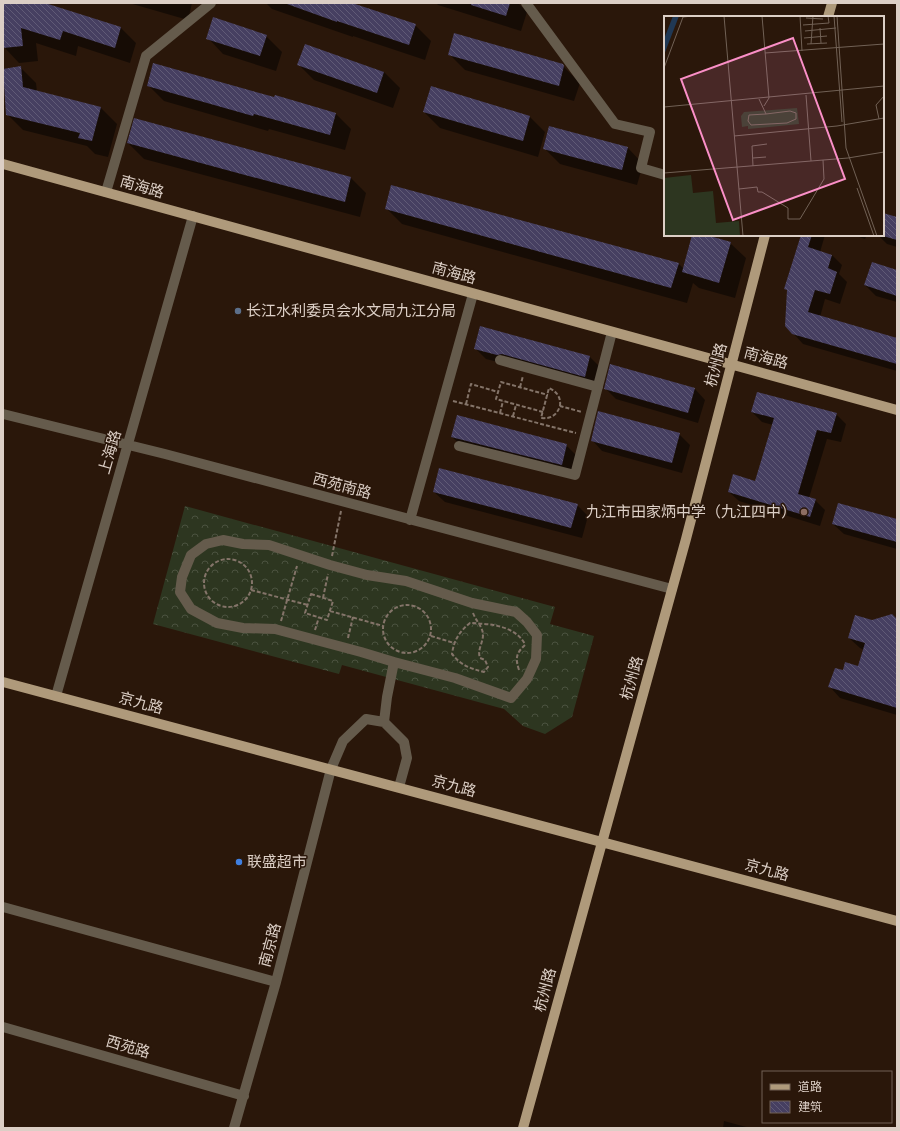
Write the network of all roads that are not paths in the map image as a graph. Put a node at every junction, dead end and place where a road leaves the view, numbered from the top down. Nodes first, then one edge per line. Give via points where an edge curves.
1 (211, 3) edge
2 (526, 3) edge
3 (832, 3) edge
4 (828, 16) edge
5 (3, 164) edge
6 (664, 175) edge
7 (106, 192) junction
8 (193, 216) junction
9 (766, 236) edge
10 (473, 294) junction
11 (612, 332) junction
12 (500, 360) dead end
13 (732, 365) junction
14 (598, 387) junction
15 (897, 410) edge
16 (3, 414) edge
17 (128, 445) junction
18 (459, 446) dead end
19 (410, 520) junction
20 (672, 590) junction
21 (394, 662) junction
22 (3, 682) edge
23 (56, 696) junction
24 (384, 722) junction
25 (331, 769) junction
26 (399, 787) junction
27 (602, 841) junction
28 (3, 907) edge
29 (897, 921) edge
30 (276, 982) junction
31 (3, 1027) edge
32 (244, 1096) junction
33 (234, 1128) edge
34 (523, 1128) edge

1 - 7 street via 146,56
2 - 6 street via 615,124 650,132 642,168
3 - 4 main road
5 - 7 main road, 南海路
7 - 8 main road, 南海路
8 - 10 main road, 南海路
8 - 17 street, 上海路
9 - 13 main road, 杭州路
10 - 11 main road, 南海路
10 - 19 street
11 - 13 main road, 南海路
11 - 14 street
12 - 14 street
13 - 15 main road, 南海路
13 - 20 main road, 杭州路
14 - 18 street via 575,475
16 - 17 street, 西苑南路
17 - 19 street, 西苑南路
17 - 23 street, 上海路
19 - 20 street, 西苑南路
20 - 27 main road, 杭州路
21 - 21 street via 279,630 243,628 217,623 191,609 180,592 182,577 192,555 206,544 222,540 269,545 330,565 367,575 406,581 472,603 516,612 537,635 536,659 527,679 511,698 455,678
21 - 24 street
22 - 23 main road, 京九路
23 - 25 main road, 京九路
24 - 25 street, 南京路 via 366,719 343,741
24 - 26 street via 404,742 407,758
25 - 26 main road, 京九路
25 - 30 street, 南京路
26 - 27 main road, 京九路
27 - 29 main road, 京九路
27 - 34 main road, 杭州路
28 - 30 street
30 - 32 street, 南京路
31 - 32 street, 西苑路
32 - 33 street, 南京路

